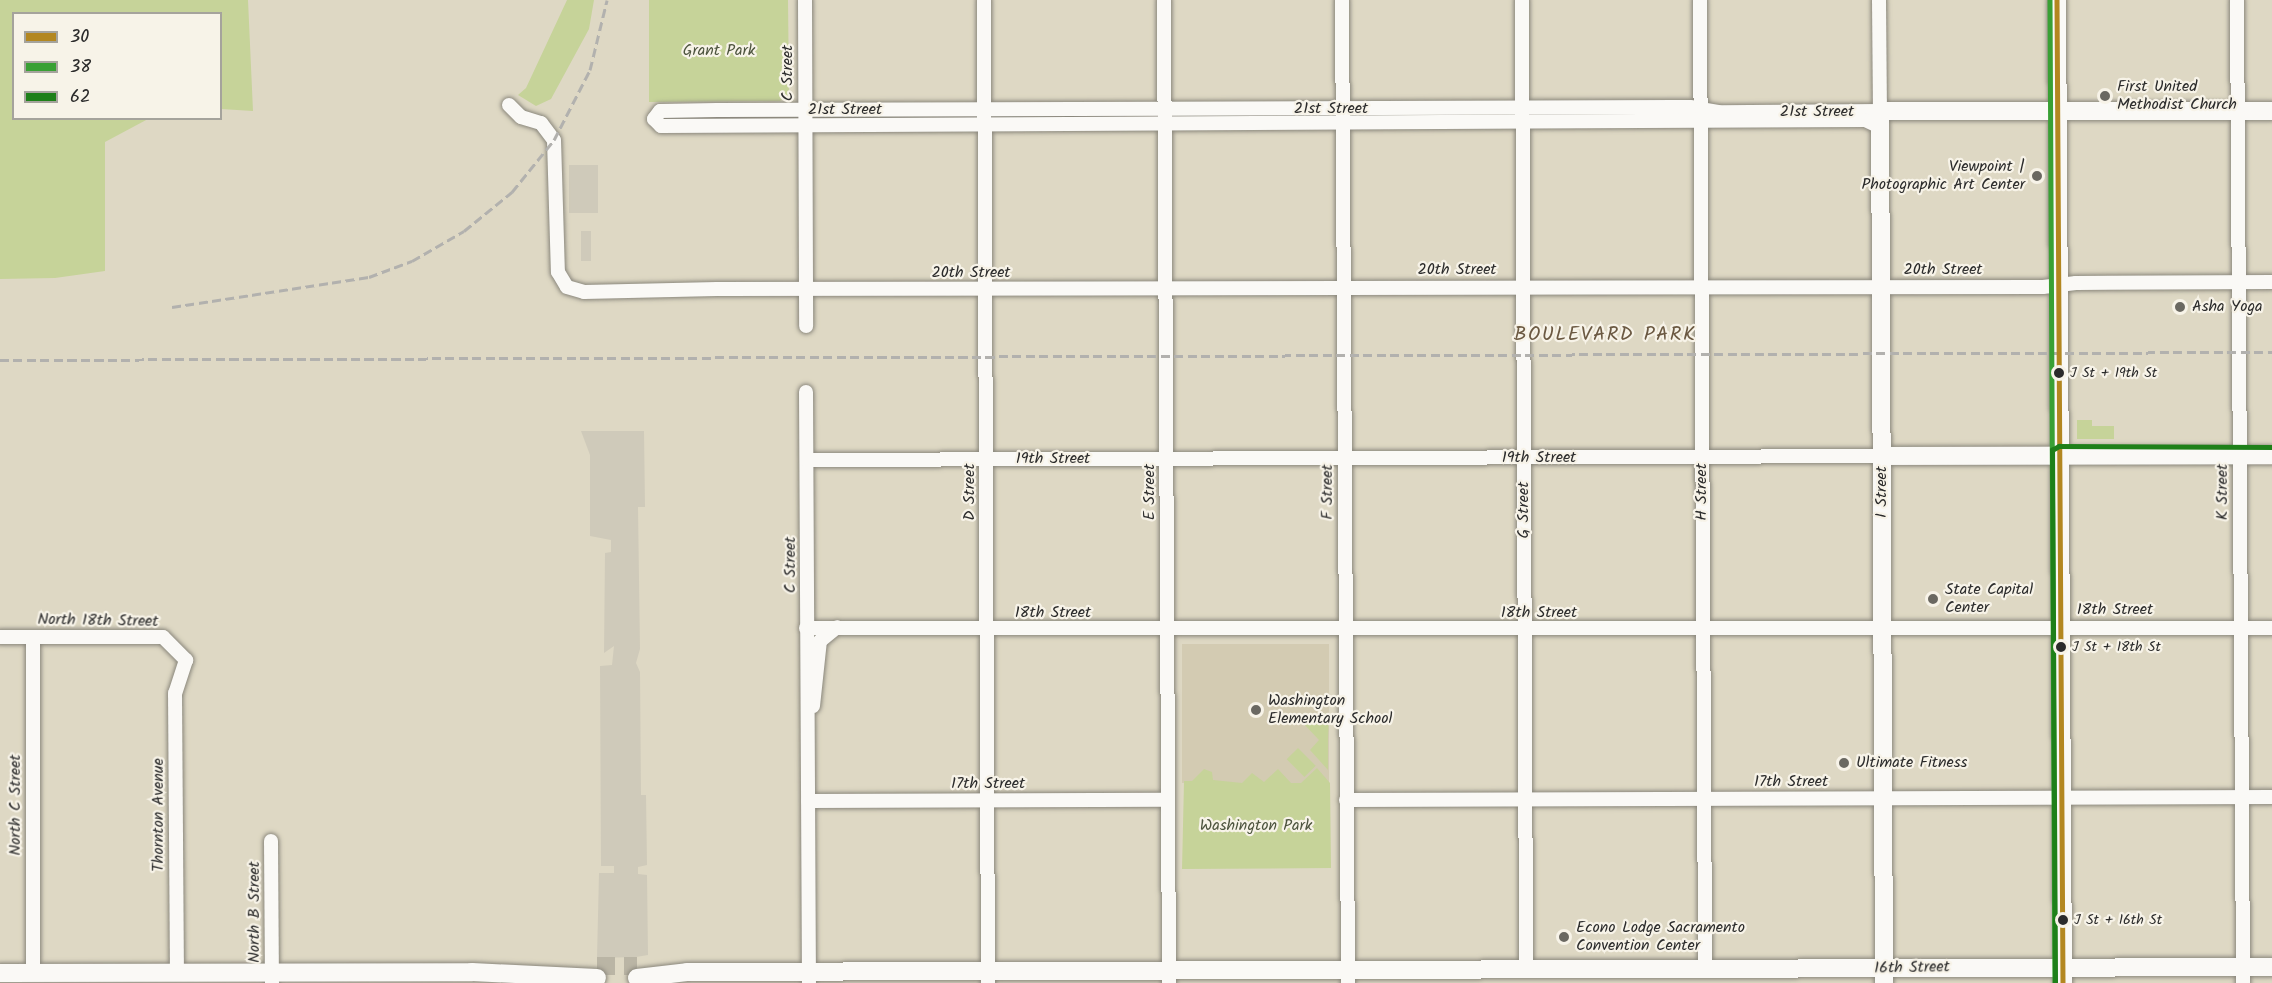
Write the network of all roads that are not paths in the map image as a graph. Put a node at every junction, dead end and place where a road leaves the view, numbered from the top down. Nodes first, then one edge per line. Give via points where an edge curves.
1 (805, 0) edge
2 (984, 0) edge
3 (1164, 0) edge
4 (1342, 0) edge
5 (1522, 0) edge
6 (1700, 0) edge
7 (1879, 0) edge
8 (2057, 0) edge
9 (2237, 0) edge
10 (510, 105) dead end
11 (1522, 108) junction
12 (1700, 108) junction
13 (984, 109) junction
14 (1164, 109) junction
15 (1343, 109) junction
16 (717, 110) junction
17 (805, 110) junction
18 (2057, 111) junction
19 (2237, 111) junction
20 (2272, 111) edge
21 (1880, 119) junction
22 (1343, 124) junction
23 (1522, 124) junction
24 (1164, 125) junction
25 (984, 126) junction
26 (716, 127) junction
27 (805, 127) junction
28 (2239, 282) junction
29 (2272, 282) edge
30 (2058, 285) junction
31 (1344, 287) junction
32 (1523, 287) junction
33 (1701, 287) junction
34 (1881, 287) junction
35 (1166, 288) junction
36 (806, 289) junction
37 (985, 290) junction
38 (806, 326) dead end
39 (806, 392) dead end
40 (2059, 453) junction
41 (2239, 455) junction
42 (2272, 455) edge
43 (1881, 456) junction
44 (1702, 457) junction
45 (1524, 458) junction
46 (986, 459) junction
47 (1167, 459) junction
48 (1345, 459) junction
49 (807, 460) junction
50 (837, 627) junction
51 (1882, 627) junction
52 (2058, 627) junction
53 (806, 628) junction
54 (1345, 628) junction
55 (1702, 628) junction
56 (2241, 628) junction
57 (2272, 628) edge
58 (1524, 629) junction
59 (987, 630) junction
60 (1167, 630) junction
61 (0, 637) edge
62 (33, 637) junction
63 (186, 660) joint
64 (807, 739) junction
65 (2241, 797) junction
66 (2272, 797) edge
67 (1704, 798) junction
68 (1525, 799) junction
69 (1875, 799) junction
70 (1168, 800) junction
71 (1346, 800) junction
72 (2061, 800) junction
73 (808, 801) junction
74 (989, 801) junction
75 (271, 841) dead end
76 (2272, 967) edge
77 (1348, 969) edge
78 (177, 972) junction
79 (597, 972) tunnel mouth
80 (637, 972) tunnel mouth
81 (0, 973) edge
82 (33, 973) junction
83 (2063, 975) edge
84 (2243, 975) edge
85 (1527, 976) edge
86 (1884, 976) edge
87 (809, 977) edge
88 (988, 977) edge
89 (1705, 977) edge
90 (96, 978) edge
91 (272, 978) edge
92 (451, 978) edge
93 (1169, 978) edge

1 - 17 street, C Street
2 - 13 street, D Street
3 - 14 street, E Street
4 - 15 street, F Street
5 - 11 street, G Street
6 - 12 street, H Street
7 - 21 street, I Street
8 - 18 main road
9 - 19 street, K Street
10 - 36 street, 20th Street via 521,117 541,123 554,140 557,263 563,283 584,292
11 - 12 street, 21st Street
11 - 15 street, 21st Street
11 - 23 street, G Street
12 - 21 street, 21st Street
12 - 23 street, 21st Street
12 - 33 street, H Street
13 - 14 street, 21st Street
13 - 17 street, 21st Street
13 - 25 street, D Street
14 - 15 street, 21st Street
14 - 24 street, E Street
15 - 22 street, F Street
16 - 17 street, 21st Street
16 - 26 street
16 - 26 street, 21st Street via 660,111 654,118 660,126
17 - 27 street, C Street
18 - 19 main road, 21st Street
18 - 21 main road, 21st Street
18 - 30 main road
19 - 20 main road, 21st Street
19 - 28 street, K Street
21 - 34 main road, I Street
22 - 23 street, 21st Street
22 - 24 street, 21st Street
22 - 31 street, F Street
23 - 32 street, G Street
24 - 25 street, 21st Street
24 - 35 street, E Street
25 - 27 street, 21st Street
25 - 37 street, D Street
26 - 27 street, 21st Street
27 - 36 street, C Street
28 - 29 street, 20th Street
28 - 30 street, 20th Street
28 - 41 street, K Street
30 - 34 street, 20th Street
30 - 40 main road
31 - 32 street, 20th Street
31 - 35 street, 20th Street
31 - 48 street, F Street
32 - 33 street, 20th Street
32 - 45 street, G Street
33 - 34 street, 20th Street
33 - 44 street, H Street
34 - 43 main road, I Street
35 - 37 street, 20th Street
35 - 47 street, E Street
36 - 37 street, 20th Street
36 - 38 street, C Street
37 - 46 street, D Street
39 - 49 street, C Street
40 - 41 main road, 19th Street
40 - 43 main road, 19th Street
40 - 52 main road
41 - 42 main road, 19th Street
41 - 56 street, K Street
43 - 44 street, 19th Street
43 - 51 main road, I Street
44 - 45 street, 19th Street
44 - 55 street, H Street
45 - 48 street, 19th Street
45 - 58 street, G Street
46 - 47 street, 19th Street
46 - 49 street, 19th Street
46 - 59 street, D Street
47 - 48 street, 19th Street
47 - 60 street, E Street
48 - 54 street, F Street
49 - 53 street, C Street
50 - 53 street, 18th Street
50 - 59 street, 18th Street
50 - 64 street, C Street via 820,641
51 - 52 street, 18th Street
51 - 55 street, 18th Street
51 - 69 main road, I Street
52 - 56 street, 18th Street
52 - 72 main road
53 - 64 street, C Street
54 - 58 street, 18th Street
54 - 60 street, 18th Street
54 - 71 street, F Street
55 - 58 street, 18th Street
55 - 67 street, H Street
56 - 57 street, 18th Street
56 - 65 street, K Street
58 - 68 street, G Street
59 - 60 street, 18th Street
59 - 74 street, D Street
60 - 70 street, E Street
61 - 62 street, North 18th Street
62 - 63 street, North 18th Street via 164,637
62 - 82 street, North C Street
63 - 78 street, Thornton Avenue via 175,693
64 - 73 street, C Street
65 - 66 street, 17th Street
65 - 72 street, 17th Street
65 - 84 street, K Street
67 - 68 street, 17th Street
67 - 69 street, 17th Street
67 - 89 street, H Street
68 - 71 street, 17th Street
68 - 85 street, G Street
69 - 72 street, 17th Street
69 - 86 main road, I Street
70 - 74 street, 17th Street
70 - 93 street, E Street
71 - 77 street, F Street
72 - 83 main road
73 - 74 street, 17th Street
73 - 87 street, C Street
74 - 88 street, D Street
75 - 91 street, North B Street
76 - 84 main road, 16th Street
77 - 85 main road, 16th Street
77 - 93 main road, 16th Street
78 - 90 main road
78 - 91 main road
79 - 92 main road via 472,972
80 - 87 main road, 16th Street
81 - 82 main road
82 - 90 main road
83 - 84 main road, 16th Street
83 - 86 main road, 16th Street via 1964,968
85 - 89 main road, 16th Street
86 - 89 main road, 16th Street
87 - 88 main road, 16th Street
88 - 93 main road, 16th Street
91 - 92 main road

